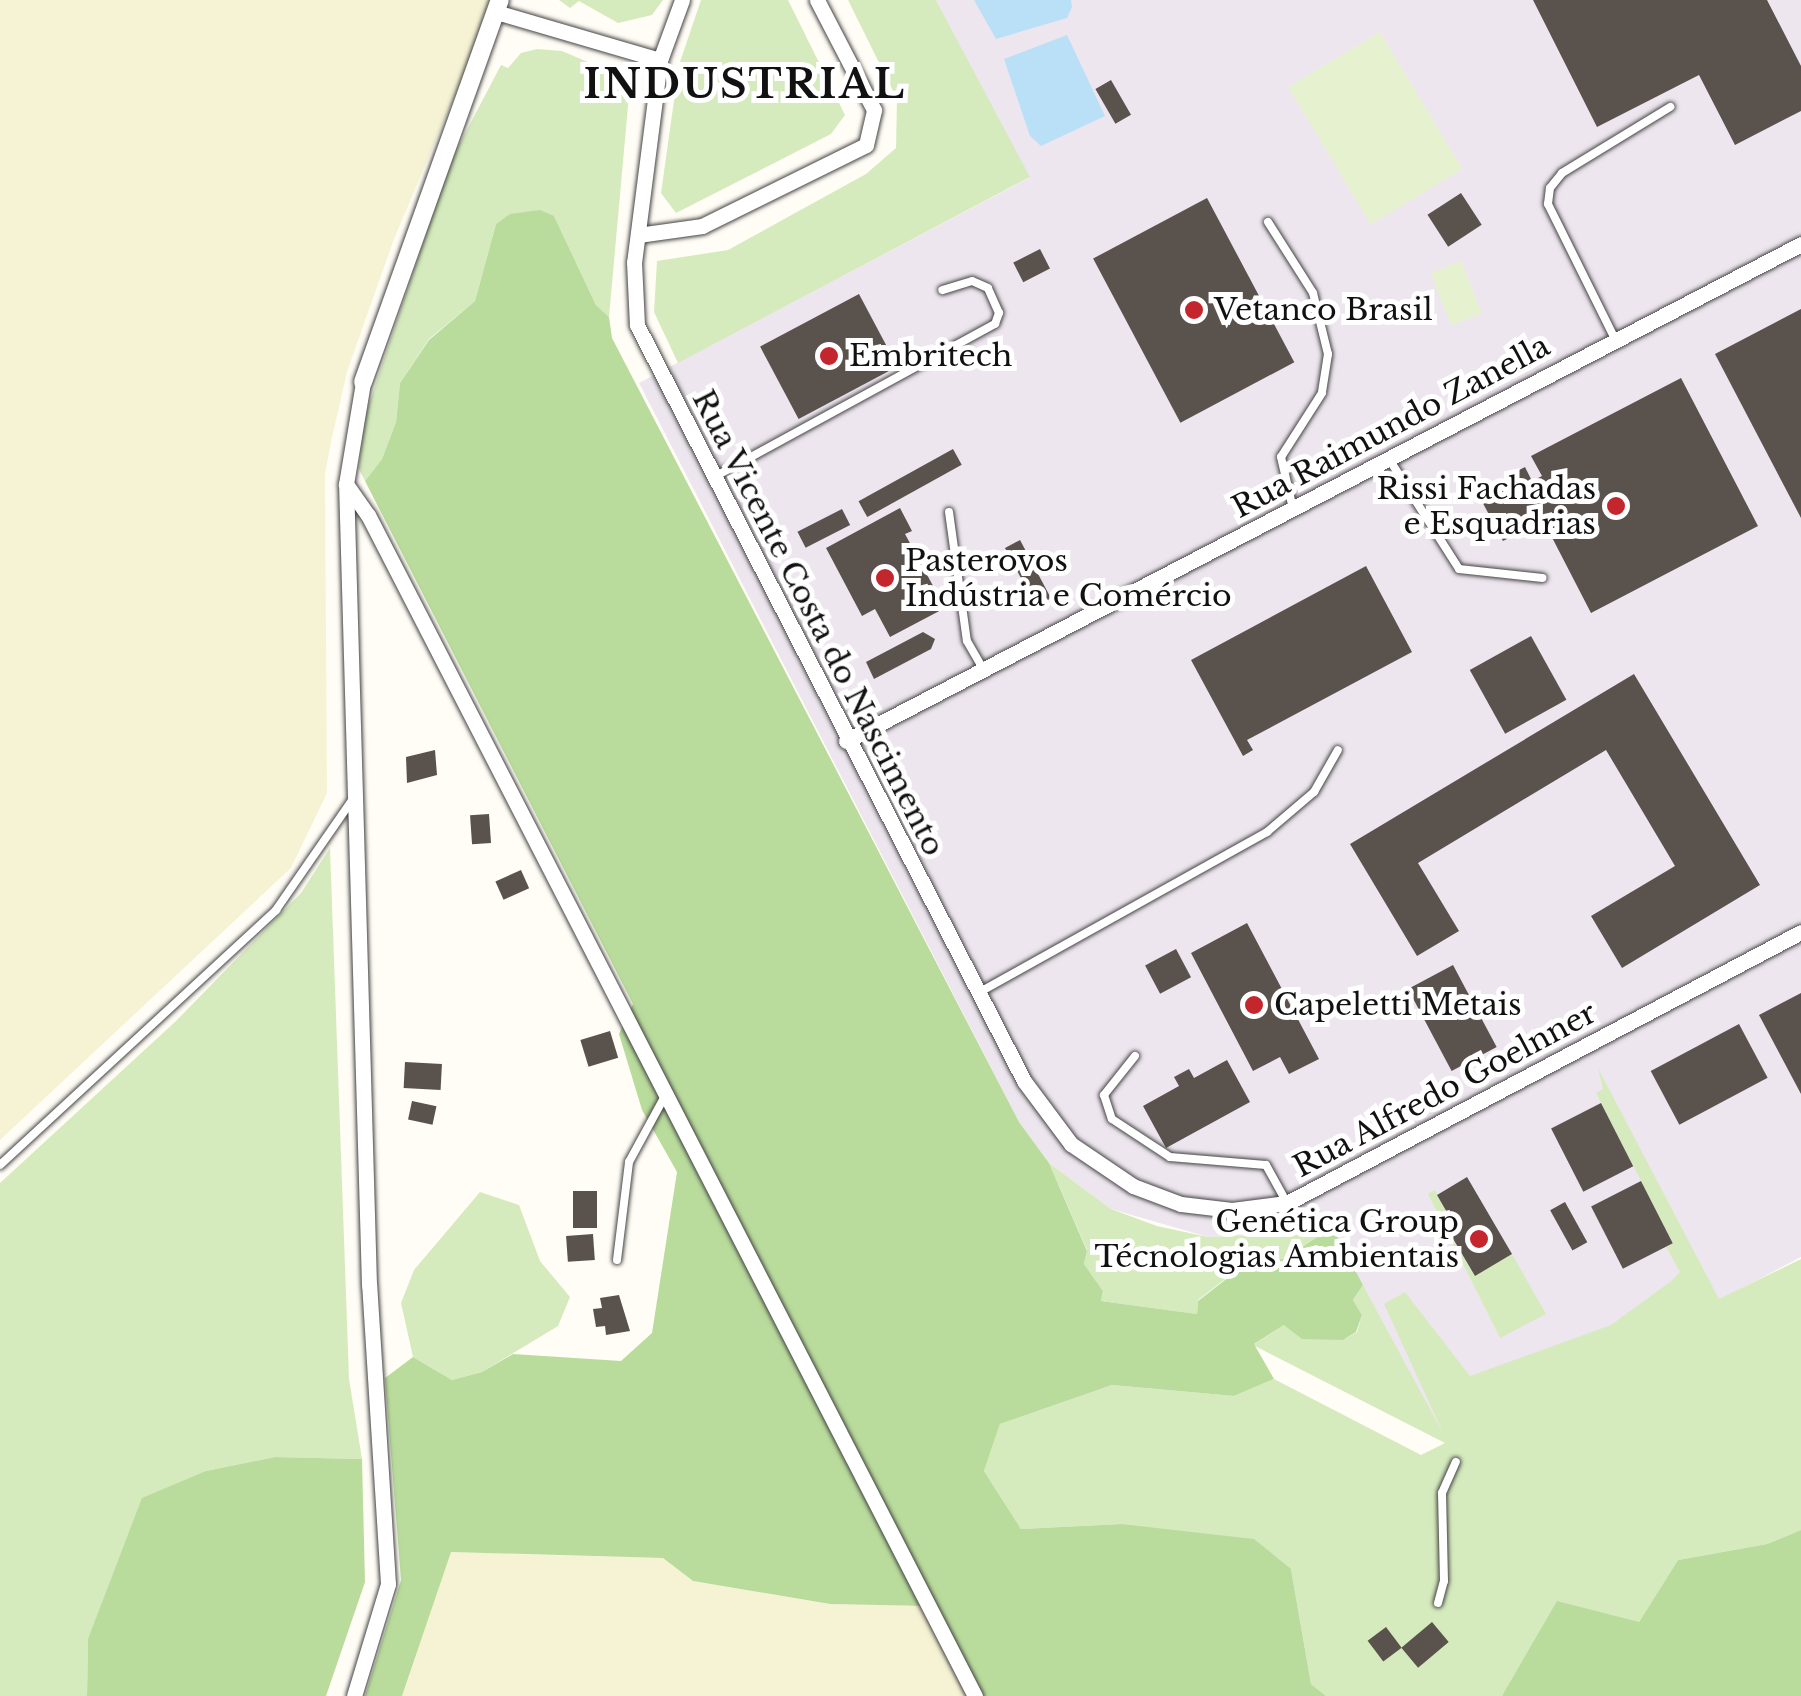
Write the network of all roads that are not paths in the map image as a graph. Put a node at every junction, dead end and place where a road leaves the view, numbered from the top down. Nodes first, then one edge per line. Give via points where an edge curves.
1 (682, 0) edge
2 (817, 0) edge
3 (498, 6) edge
4 (660, 60) junction
5 (1670, 107) dead end
6 (1268, 222) dead end
7 (638, 235) junction
8 (1801, 244) edge
9 (942, 290) dead end
10 (1616, 341) junction
11 (363, 382) joint
12 (1389, 459) junction
13 (712, 478) junction
14 (346, 484) junction
15 (1293, 509) junction
16 (949, 512) dead end
17 (1544, 578) dead end
18 (984, 670) junction
19 (846, 741) junction
20 (1338, 750) dead end
21 (354, 796) junction
22 (1801, 932) edge
23 (978, 993) junction
24 (1136, 1056) dead end
25 (664, 1096) junction
26 (0, 1165) edge
27 (1099, 1166) joint
28 (1287, 1203) junction
29 (617, 1260) dead end
30 (1456, 1462) dead end
31 (1438, 1604) dead end
32 (354, 1696) edge
33 (975, 1696) edge

1 - 4 street, Rua Vicente Costa do Nascimento
2 - 7 street via 874,110 866,145 702,226
3 - 4 street
3 - 11 street
4 - 7 street, Rua Vicente Costa do Nascimento
5 - 10 lane via 1562,173 1550,188 1548,204
6 - 15 lane via 1313,293 1328,354 1322,393 1281,456
7 - 13 street, Rua Vicente Costa do Nascimento via 637,325
8 - 10 street, Rua Raimundo Zanella
9 - 13 lane via 972,282 988,288 999,314 995,324
10 - 12 street, Rua Raimundo Zanella
11 - 14 street
12 - 15 street, Rua Raimundo Zanella
12 - 17 lane via 1459,568
13 - 19 street, Rua Vicente Costa do Nascimento
14 - 21 street
14 - 25 street via 368,515
15 - 18 street, Rua Raimundo Zanella
16 - 18 lane via 967,641
18 - 19 street, Rua Raimundo Zanella
19 - 23 street, Rua Vicente Costa do Nascimento
20 - 23 lane via 1314,792 1267,832
21 - 26 lane via 276,910
21 - 32 street via 370,1285 388,1584
22 - 28 street, Rua Alfredo Goelnner
23 - 27 street, Rua Vicente Costa do Nascimento via 1047,1117
24 - 28 lane via 1104,1095 1112,1119 1170,1158 1266,1166
25 - 29 lane via 628,1162
25 - 33 street
27 - 28 street, Rua Alfredo Goelnner via 1181,1204 1232,1210
30 - 31 lane via 1442,1493

